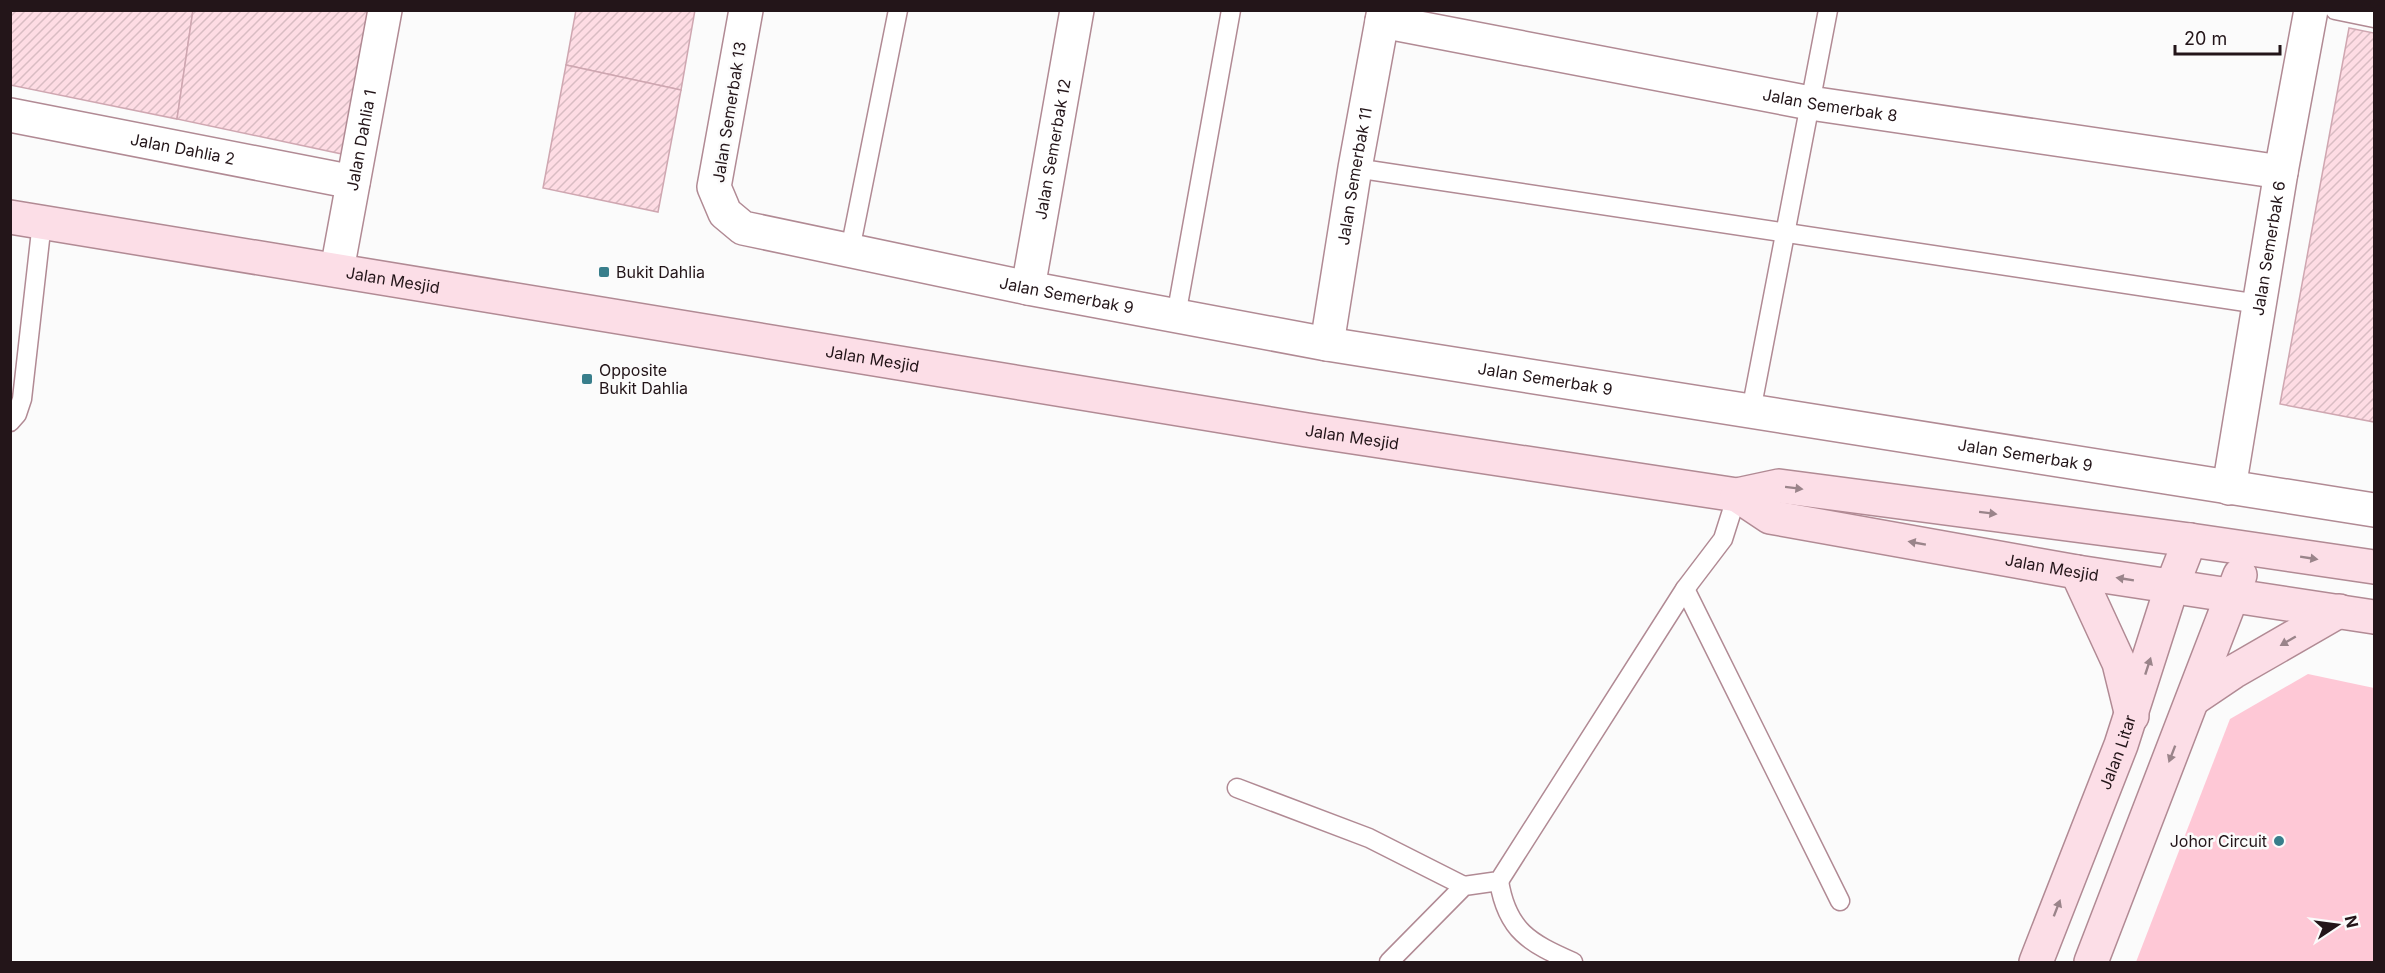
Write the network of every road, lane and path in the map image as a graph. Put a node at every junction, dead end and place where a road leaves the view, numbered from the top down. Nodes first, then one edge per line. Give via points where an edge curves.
1 (385, 10) edge
2 (746, 10) edge
3 (898, 10) edge
4 (1077, 10) edge
5 (1231, 10) edge
6 (1828, 10) edge
7 (2311, 10) edge
8 (2335, 10) edge
9 (1383, 16) edge
10 (2374, 18) edge
11 (1810, 102) junction
12 (10, 115) edge
13 (1355, 168) junction
14 (2281, 172) junction
15 (353, 182) junction
16 (724, 213) joint
17 (10, 217) edge
18 (42, 222) junction
19 (1786, 233) junction
20 (850, 250) junction
21 (337, 270) junction
22 (1028, 288) junction
23 (2259, 304) junction
24 (1176, 315) junction
25 (1327, 344) junction
26 (1751, 411) junction
27 (10, 422) edge
28 (2229, 488) junction
29 (1737, 495) junction
30 (2374, 510) edge
31 (2190, 540) junction
32 (2251, 549) junction
33 (2374, 567) edge
34 (2078, 572) junction
35 (2172, 586) junction
36 (1685, 589) junction
37 (2231, 595) junction
38 (2339, 611) junction
39 (2374, 617) edge
40 (2193, 699) junction
41 (2132, 716) junction
42 (1237, 788) dead end
43 (1499, 881) junction
44 (1464, 886) junction
45 (1840, 901) dead end
46 (1389, 963) edge
47 (1573, 963) edge
48 (2036, 963) edge
49 (2091, 963) edge

1 - 15 street, Jalan Dahlia 1
2 - 16 street, Jalan Semerbak 13 via 714,187
3 - 20 lane
4 - 22 street, Jalan Semerbak 12
5 - 24 lane
6 - 11 lane
7 - 14 street, Jalan Semerbak 6
8 - 10 lane
9 - 11 street, Jalan Semerbak 8
9 - 13 street, Jalan Semerbak 11
11 - 14 street, Jalan Semerbak 8
11 - 19 lane
12 - 15 street, Jalan Dahlia 2
13 - 19 lane
13 - 25 street, Jalan Semerbak 11
14 - 23 street, Jalan Semerbak 6
15 - 21 street, Jalan Dahlia 1
16 - 20 street, Jalan Semerbak 9 via 743,228
17 - 18 main road, Jalan Mesjid
18 - 21 main road, Jalan Mesjid
18 - 27 lane via 22,399
19 - 23 lane
19 - 26 lane
20 - 22 street, Jalan Semerbak 9
21 - 29 main road, Jalan Mesjid via 1307,430
22 - 24 street, Jalan Semerbak 9
23 - 28 street, Jalan Semerbak 6
24 - 25 street, Jalan Semerbak 9
25 - 26 street, Jalan Semerbak 9
26 - 28 street, Jalan Semerbak 9
28 - 30 street, Jalan Semerbak 9
29 -> 31 main road, Jalan Mesjid via 1779,486
34 -> 29 main road, Jalan Mesjid via 1770,517
29 - 36 lane via 1723,539
31 - 32 main road, Jalan Mesjid
31 - 35 main road, Jalan Litar
32 -> 33 main road, Jalan Mesjid
32 - 37 main road
35 -> 34 main road, Jalan Mesjid
34 - 41 main road via 2119,663
35 - 37 main road, Jalan Mesjid
41 -> 35 main road, Jalan Litar
36 - 43 lane
36 - 45 lane
37 - 38 main road, Jalan Mesjid
37 - 40 main road
38 - 39 main road, Jalan Mesjid
38 -> 40 main road
40 -> 49 main road
48 -> 41 main road, Jalan Litar
42 - 44 lane via 1369,838
43 - 44 lane
43 - 47 lane via 1508,915 1518,929 1530,942
44 - 46 lane

